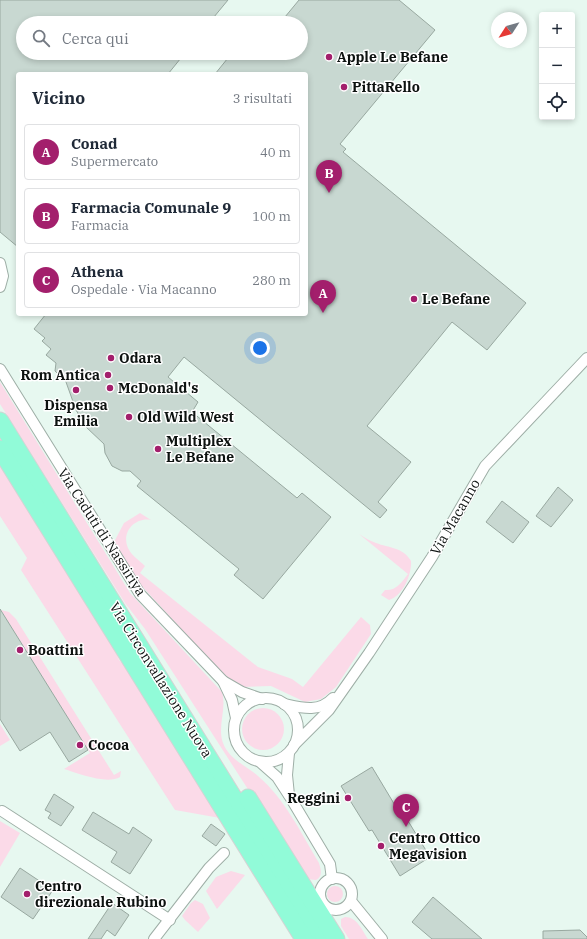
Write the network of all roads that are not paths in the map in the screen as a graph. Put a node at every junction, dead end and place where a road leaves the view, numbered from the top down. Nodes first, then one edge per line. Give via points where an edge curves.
1 (0, 263) edge
2 (0, 287) edge
3 (587, 358) edge
4 (0, 369) edge
5 (0, 421) edge
6 (0, 449) edge
7 (145, 655) junction
8 (223, 681) junction
9 (340, 691) junction
10 (262, 698) junction
11 (284, 704) junction
12 (236, 718) junction
13 (292, 749) junction
14 (260, 762) junction
15 (290, 797) junction
16 (2, 811) dead end
17 (224, 853) dead end
18 (332, 879) junction
19 (302, 883) junction
20 (320, 890) junction
21 (351, 901) junction
22 (332, 910) junction
23 (170, 920) junction
24 (298, 932) edge
25 (154, 939) edge
26 (304, 939) edge
27 (321, 939) edge
28 (336, 939) edge
29 (341, 939) edge
30 (382, 939) edge

1 - 2 street via 3,276
3 - 9 street, Via Macanno via 485,466 432,557 369,653
4 - 8 street, Via Caduti di Nassiriya via 140,594
5 - 7 main road, Via Circonvallazione Nuova
6 - 24 main road, Via Circonvallazione Nuova
7 - 19 main road via 236,780
7 - 27 main road, Via Circonvallazione Nuova
8 - 10 street, Via Caduti di Nassiriya via 242,692
8 - 12 street, Via Caduti di Nassiriya via 232,700
9 - 11 street, Via Macanno via 326,706 305,709
9 - 13 street, Via Macanno via 329,710
10 - 11 street, Via Macanno via 274,699
10 - 12 street via 251,702
11 - 13 street via 293,714 298,726
12 - 14 street via 235,737 240,749 249,758
13 - 14 street, Via Macanno via 283,758
13 - 15 street via 287,775
14 - 15 street via 277,777
15 - 18 street via 330,864
16 - 23 street
17 - 23 street via 209,868
18 - 20 street
18 - 21 street via 347,882 352,891
19 - 20 street
19 - 28 main road
20 - 22 street via 321,901
21 - 22 street via 344,908
21 - 30 street
22 - 29 street via 332,923
23 - 25 street
24 - 26 main road, Via Circonvallazione Nuova

